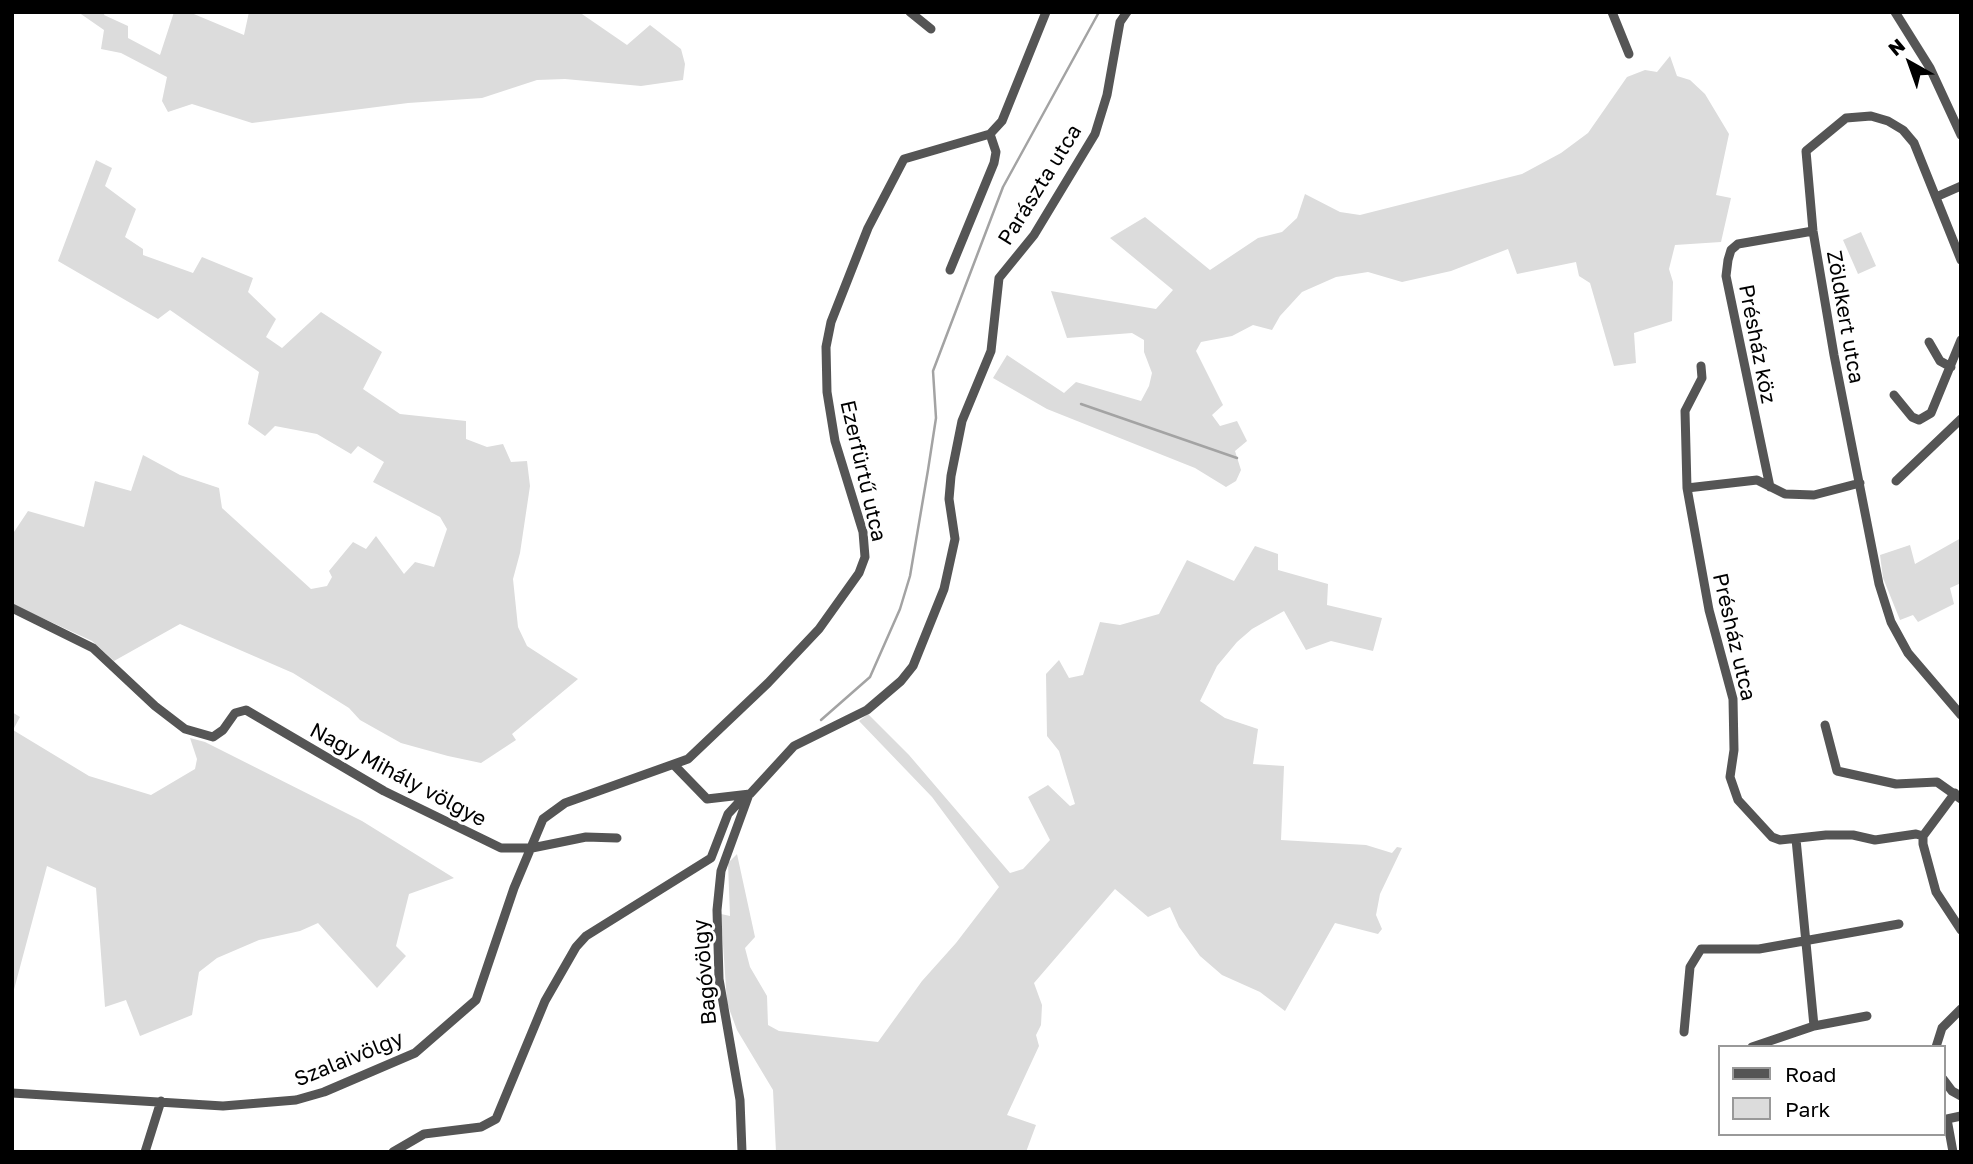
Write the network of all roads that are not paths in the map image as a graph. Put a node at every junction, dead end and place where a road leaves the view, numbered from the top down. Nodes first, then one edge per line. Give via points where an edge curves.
1 (910, 12) edge
2 (1045, 12) edge
3 (1127, 12) edge
4 (1612, 12) edge
5 (1895, 12) edge
6 (931, 29) dead end
7 (1629, 54) dead end
8 (990, 134) junction
9 (1961, 135) edge
10 (1961, 186) edge
11 (1936, 197) junction
12 (1813, 231) junction
13 (1961, 260) edge
14 (950, 270) dead end
15 (995, 293) joint
16 (1961, 340) edge
17 (1929, 342) dead end
18 (1701, 366) dead end
19 (1951, 367) junction
20 (1894, 395) dead end
21 (1961, 419) edge
22 (1896, 481) dead end
23 (1860, 483) junction
24 (1770, 487) junction
25 (1687, 488) junction
26 (12, 608) edge
27 (1961, 715) edge
28 (1825, 725) dead end
29 (675, 766) junction
30 (750, 794) junction
31 (1958, 796) edge
32 (740, 801) dead end
33 (1923, 836) junction
34 (617, 838) dead end
35 (1796, 839) junction
36 (532, 848) junction
37 (1899, 924) dead end
38 (1961, 930) edge
39 (1805, 941) junction
40 (1961, 1009) edge
41 (1867, 1016) dead end
42 (1814, 1026) junction
43 (1684, 1032) dead end
44 (1758, 1045) edge
45 (1937, 1045) edge
46 (1945, 1082) edge
47 (12, 1093) edge
48 (1961, 1096) edge
49 (162, 1101) junction
50 (1961, 1116) edge
51 (145, 1152) edge
52 (393, 1152) edge
53 (742, 1152) edge
54 (1953, 1152) edge

1 - 6 street
2 - 8 street via 1013,98
3 - 15 street, Parászta utca via 1120,22 1095,134 1034,235 999,278
4 - 7 street
5 - 9 street via 1930,68
8 - 14 street via 994,163
8 - 29 street, Ezerfürtű utca via 904,159 868,228 831,322 825,347 827,392 866,545 859,573 819,629 768,683
10 - 11 street
11 - 12 street, Zöldkert utca via 1914,143 1903,130 1871,116 1846,118 1806,151
11 - 13 street, Zöldkert utca
12 - 23 street, Zöldkert utca
12 - 24 street, Présház köz via 1738,244 1728,260 1726,276
15 - 30 street, Bagóvölgy via 991,351 961,421 951,476 952,553 944,589 913,666 867,710 794,746
16 - 19 street, Zöldkert utca
17 - 19 street via 1940,361
18 - 25 street, Présház utca via 1702,379 1685,411
19 - 20 street, Zöldkert utca via 1931,413 1919,420
21 - 22 street
23 - 24 street via 1814,495 1785,494
23 - 27 street, Zöldkert utca via 1891,622 1908,653
24 - 25 street via 1748,481
25 - 35 street, Présház utca via 1709,610 1734,699 1730,777 1738,800 1772,837
26 - 36 street, Nagy Mihály völgye via 93,648 185,729 213,737 235,713 246,710 364,780 488,844
28 - 31 street via 1837,771 1896,784 1937,782
29 - 30 street via 706,799
29 - 36 street, Ezerfürtű utca via 565,803 543,819
30 - 53 street, Bagóvölgy via 720,871 717,909 719,979 740,1100
31 - 33 street
32 - 52 street via 728,814 711,858 586,936 576,947 545,1001 496,1119 481,1127 424,1134
33 - 35 street, Présház utca
33 - 38 street via 1936,892
34 - 36 street via 586,837
35 - 39 street
36 - 49 street, Szalaivölgy via 481,990 415,1053 296,1100 246,1107
37 - 39 street
39 - 42 street
39 - 43 street via 1701,949 1690,967
40 - 45 street via 1942,1028
41 - 42 street
42 - 44 street
46 - 48 street
47 - 49 street, Szalaivölgy
49 - 51 street
50 - 54 street via 1947,1119

